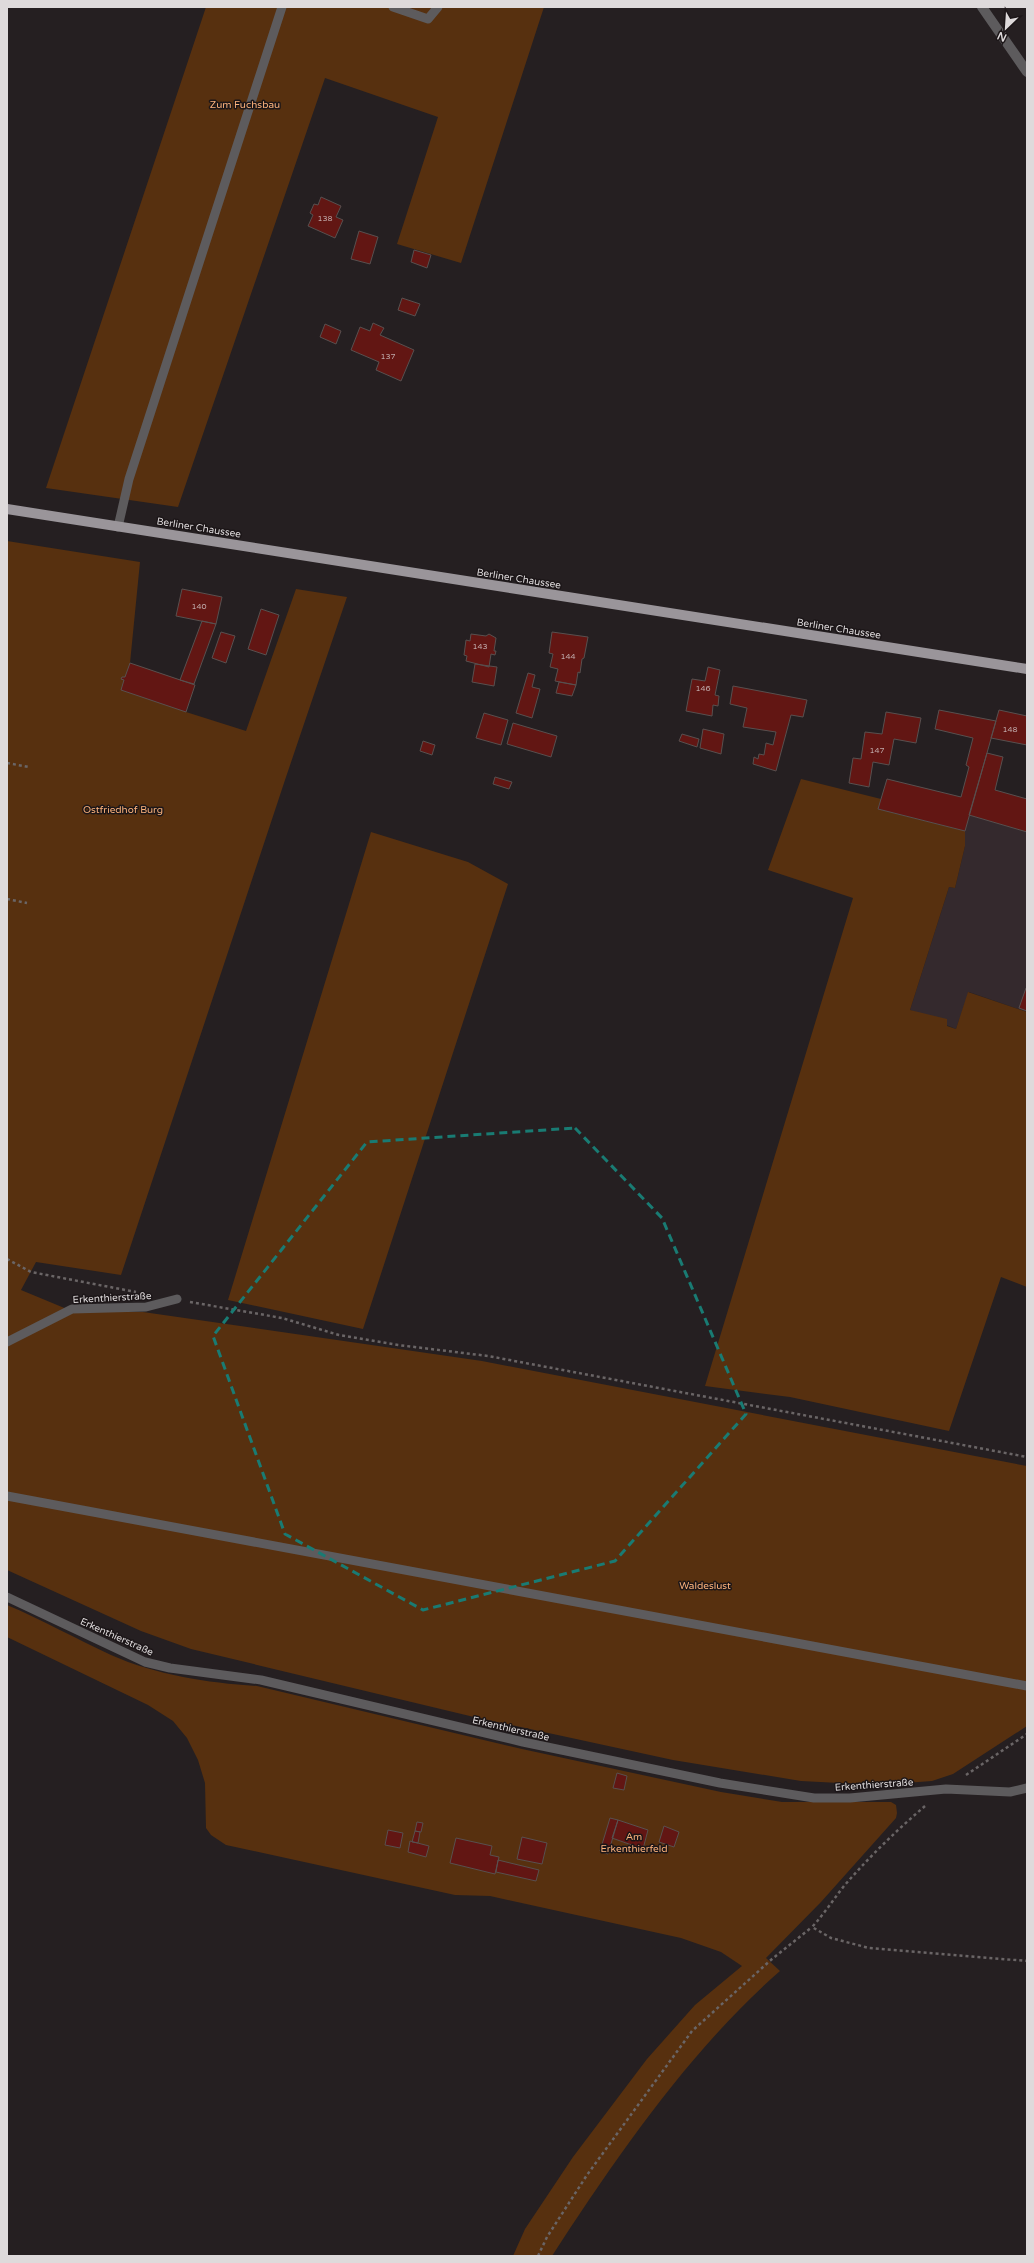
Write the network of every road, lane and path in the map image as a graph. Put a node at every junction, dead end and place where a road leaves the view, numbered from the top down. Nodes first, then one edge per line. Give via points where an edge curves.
1 (282, 7) edge
2 (393, 7) edge
3 (438, 7) edge
4 (982, 7) edge
5 (1027, 72) edge
6 (7, 509) edge
7 (118, 527) junction
8 (1027, 669) edge
9 (7, 763) edge
10 (29, 767) dead end
11 (7, 899) edge
12 (27, 903) dead end
13 (7, 1259) edge
14 (138, 1292) dead end
15 (176, 1300) joint
16 (7, 1342) edge
17 (1027, 1457) edge
18 (7, 1496) edge
19 (7, 1597) edge
20 (1027, 1686) edge
21 (1027, 1734) edge
22 (1027, 1788) edge
23 (946, 1789) junction
24 (812, 1927) junction
25 (1027, 1961) edge
26 (538, 2256) edge

1 - 7 lane via 129,479
2 - 3 lane via 428,19
4 - 5 street
6 - 7 main road, Berliner Chaussee
7 - 8 main road, Berliner Chaussee
9 - 10 path
11 - 12 path
13 - 14 path via 31,1272
15 - 16 lane, Erkenthierstraße via 146,1307 72,1309
15 - 17 path via 282,1318 339,1335 488,1356
18 - 20 lane
19 - 23 lane, Erkenthierstraße via 145,1662 177,1669 261,1680 523,1742 720,1783 821,1798 850,1798
21 - 23 path
22 - 23 lane, Erkenthierstraße via 1010,1792
23 - 24 path via 906,1822 876,1852
24 - 25 path via 831,1938 870,1948
24 - 26 path via 772,1958 692,2031 587,2175 547,2237

